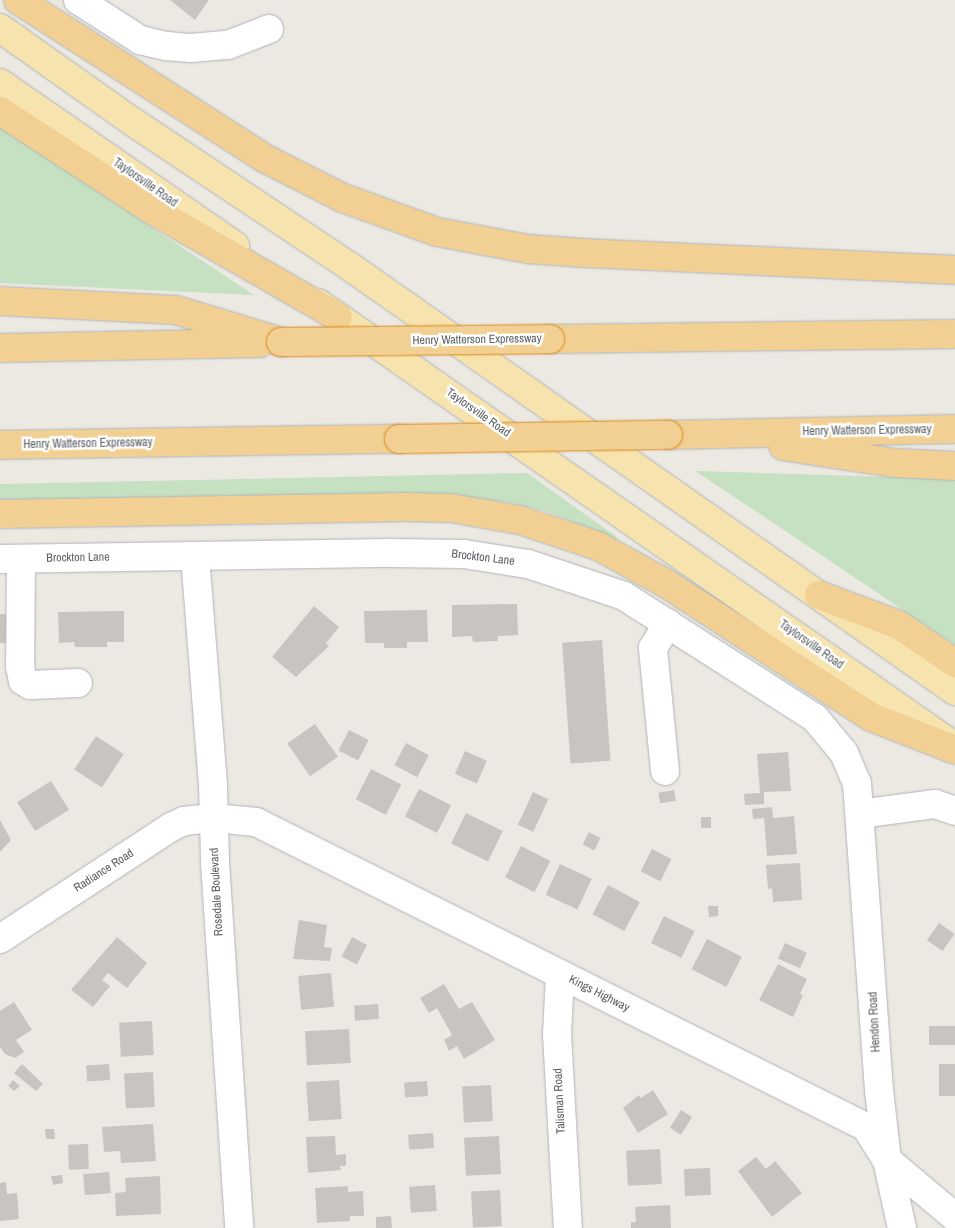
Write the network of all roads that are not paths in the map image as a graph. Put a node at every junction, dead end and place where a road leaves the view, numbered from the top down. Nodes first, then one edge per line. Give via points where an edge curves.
1 (18, 0) edge
2 (78, 0) edge
3 (0, 28) edge
4 (269, 29) dead end
5 (0, 83) edge
6 (0, 111) edge
7 (955, 270) edge
8 (0, 301) edge
9 (338, 317) junction
10 (955, 334) edge
11 (281, 342) junction
12 (0, 348) edge
13 (955, 430) edge
14 (707, 434) junction
15 (0, 445) edge
16 (955, 466) edge
17 (0, 514) edge
18 (195, 556) junction
19 (11, 559) edge
20 (819, 595) junction
21 (668, 623) junction
22 (955, 663) edge
23 (78, 683) dead end
24 (955, 691) edge
25 (955, 748) edge
26 (666, 772) dead end
27 (955, 811) edge
28 (860, 814) junction
29 (214, 818) junction
30 (0, 939) edge
31 (560, 975) junction
32 (887, 1160) junction
33 (955, 1217) edge
34 (239, 1228) edge
35 (568, 1228) edge
36 (902, 1228) edge

1 - 7 highway via 266,159 343,198 437,232 512,247 584,253
2 - 4 street via 140,40 167,46 228,45
3 - 20 main road via 133,122 352,268
5 - 9 main road, Taylorsville Road
6 - 9 highway via 147,207
8 - 11 highway via 176,310
9 - 25 main road, Taylorsville Road
10 - 11 highway, Henry Watterson Expressway, bridge
11 - 12 highway, Henry Watterson Expressway
13 - 14 highway, Henry Watterson Expressway
14 - 15 highway, Henry Watterson Expressway, bridge
14 - 16 highway via 896,463
17 - 25 highway via 405,507 452,508 520,520 598,546 667,584 871,717
18 - 19 street, Brockton Lane
18 - 21 street, Brockton Lane via 464,554 563,573 624,596
18 - 29 street, Rosedale Boulevard
19 - 23 street via 23,681 30,685
20 - 22 highway via 898,625
20 - 24 main road
21 - 26 street via 653,648
21 - 28 street, Brockton Lane via 815,718 844,754 857,783
27 - 28 street via 934,804
28 - 32 street, Hendon Road via 879,1090
29 - 30 street, Radiance Road via 184,821 170,827
29 - 31 street, Kings Highway via 256,822
29 - 34 street, Rosedale Boulevard
31 - 32 street, Kings Highway via 866,1127
31 - 35 street, Talisman Road via 557,1034
32 - 33 street, Kings Highway
32 - 36 street, Hendon Road

